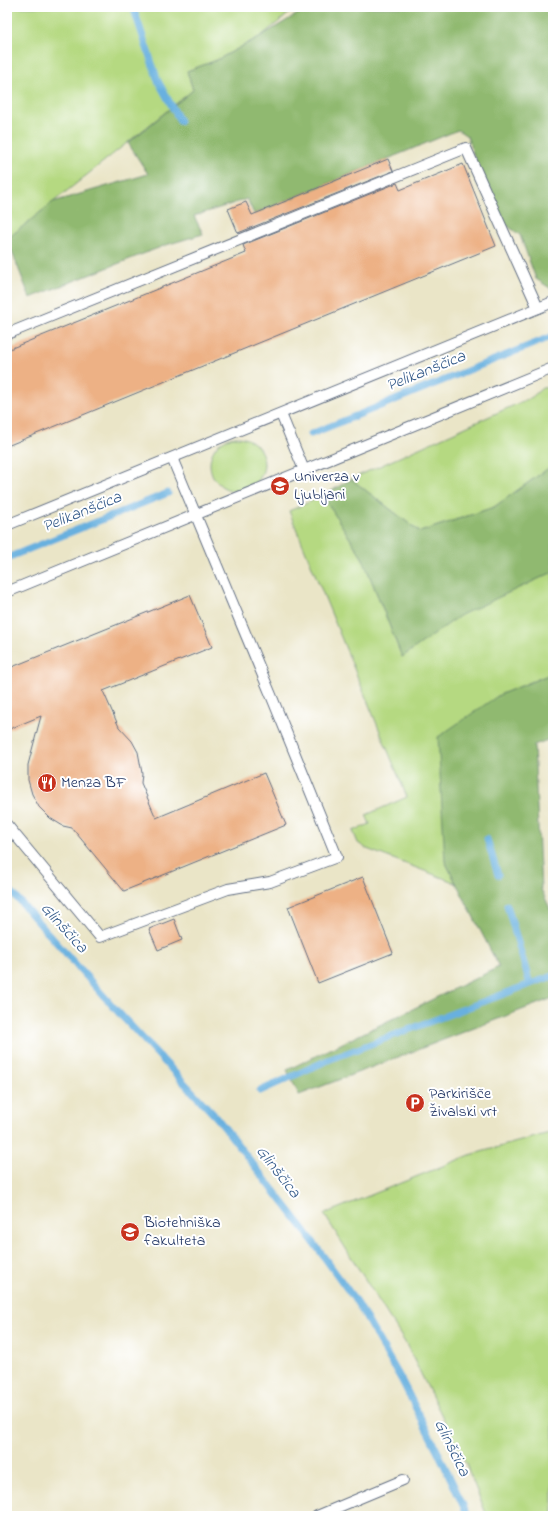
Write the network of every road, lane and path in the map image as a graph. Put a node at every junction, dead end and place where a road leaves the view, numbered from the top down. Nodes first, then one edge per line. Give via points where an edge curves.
1 (553, 302) edge
2 (538, 308) junction
3 (7, 334) edge
4 (553, 368) edge
5 (281, 414) junction
6 (172, 458) junction
7 (304, 470) junction
8 (196, 514) junction
9 (7, 524) edge
10 (7, 592) edge
11 (7, 825) edge
12 (403, 1480) dead end
13 (317, 1516) edge

1 - 2 lane
2 - 3 lane via 466,148
2 - 5 lane
4 - 7 lane
5 - 6 lane
5 - 7 lane
6 - 8 lane
6 - 9 lane
7 - 8 lane
8 - 10 lane
8 - 11 lane via 336,857 270,882 228,889 100,937
12 - 13 lane

